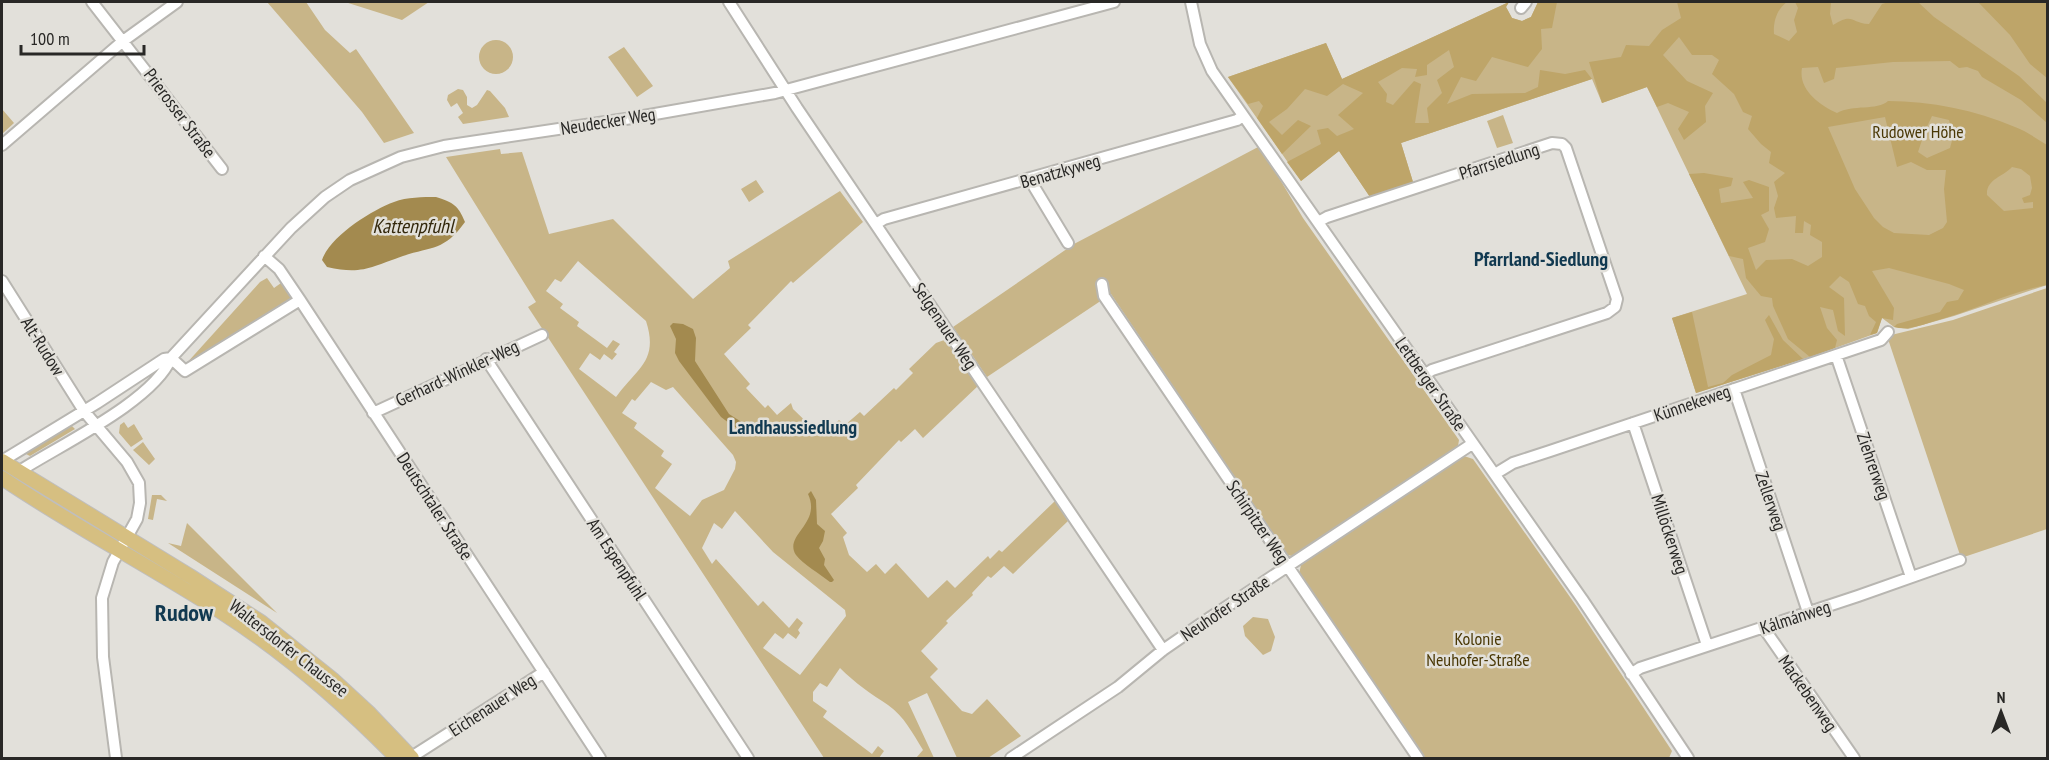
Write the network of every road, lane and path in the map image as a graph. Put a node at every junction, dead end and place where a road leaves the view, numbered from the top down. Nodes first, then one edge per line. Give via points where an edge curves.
1 (93, 2) edge
2 (177, 2) edge
3 (729, 2) edge
4 (1114, 2) edge
5 (1191, 2) edge
6 (123, 41) junction
7 (786, 90) junction
8 (1243, 116) junction
9 (2, 145) edge
10 (222, 169) dead end
11 (1031, 179) junction
12 (1318, 222) junction
13 (876, 224) junction
14 (1068, 243) dead end
15 (264, 256) junction
16 (2, 281) edge
17 (1102, 284) dead end
18 (300, 300) junction
19 (1888, 332) dead end
20 (542, 334) dead end
21 (1836, 355) junction
22 (171, 358) junction
23 (486, 359) junction
24 (1424, 375) junction
25 (1734, 389) junction
26 (84, 411) junction
27 (373, 413) junction
28 (1633, 423) junction
29 (96, 425) junction
30 (1472, 444) junction
31 (2, 461) edge
32 (18, 472) junction
33 (1494, 474) junction
34 (2, 480) edge
35 (122, 544) junction
36 (1960, 560) dead end
37 (1288, 567) junction
38 (190, 576) junction
39 (1911, 577) junction
40 (182, 588) junction
41 (1808, 612) junction
42 (1762, 627) junction
43 (1707, 645) junction
44 (284, 648) junction
45 (1163, 650) junction
46 (543, 672) junction
47 (1631, 674) junction
48 (411, 758) edge
49 (1687, 758) edge
50 (116, 759) edge
51 (397, 759) edge
52 (600, 759) edge
53 (748, 759) edge
54 (1011, 759) edge
55 (1418, 759) edge
56 (1854, 759) edge

1 - 6 street, Prierosser Straße
2 - 6 street
3 - 7 street, Selgenauer Weg
4 - 7 street, Neudecker Weg
5 - 8 street, Lettberger Straße via 1208,63
6 - 9 street
6 - 10 street, Prierosser Straße
7 - 13 street, Selgenauer Weg
7 - 15 street, Neudecker Weg via 444,146 401,157 357,176 325,197
8 - 11 street, Benatzkyweg
8 - 12 street, Lettberger Straße
11 - 13 street, Benatzkyweg
11 - 14 street
12 - 24 street, Lettberger Straße
12 - 24 street, Pfarrsiedlung via 1552,143 1566,148 1617,298 1616,307
13 - 45 street, Selgenauer Weg
15 - 18 street, Deutschtaler Straße via 279,269
15 - 22 street, Neudecker Weg
16 - 26 street, Alt-Rudow
17 - 37 street, Schirpitzer Weg via 1104,296
18 - 22 street via 185,371
18 - 27 street, Deutschtaler Straße
19 - 21 street, Künnekeweg via 1881,340
20 - 23 street, Gerhard-Winkler-Weg
21 - 25 street, Künnekeweg
21 - 39 street, Ziehrerweg
22 - 26 street, Neudecker Weg
22 - 29 street, Neudecker Weg via 156,380
23 - 27 street, Gerhard-Winkler-Weg
23 - 53 street, Am Espenpfuhl
24 - 30 street, Lettberger Straße
25 - 28 street, Künnekeweg
25 - 41 street, Zellerweg
26 - 29 street
26 - 31 street, Neudecker Weg
27 - 46 street, Deutschtaler Straße
28 - 33 street, Künnekeweg via 1513,463
28 - 43 street, Millöckerweg
29 - 32 street, Neudecker Weg
29 - 35 street via 139,483 137,519
30 - 33 street, Lettberger Straße
30 - 37 street, Neuhofer Straße
31 - 32 main road
32 - 34 main road
32 - 35 main road
33 - 47 street, Lettberger Straße
34 - 35 main road
35 - 38 main road, Waltersdorfer Chaussee
35 - 40 main road, Waltersdorfer Chaussee
35 - 50 street via 105,585 101,613
36 - 39 street, Kálmánweg
37 - 45 street, Neuhofer Straße
37 - 55 street, Schirpitzer Weg
38 - 40 main road
38 - 44 main road, Waltersdorfer Chaussee via 247,612
39 - 41 street, Kálmánweg
40 - 44 main road, Waltersdorfer Chaussee
41 - 42 street, Kálmánweg
42 - 43 street, Kálmánweg
42 - 56 street, Mackebenweg
43 - 47 street, Kálmánweg
44 - 48 main road, Waltersdorfer Chaussee via 351,696
44 - 51 main road, Waltersdorfer Chaussee
45 - 54 street, Neuhofer Straße via 1118,687
46 - 48 street, Eichenauer Weg
46 - 52 street, Deutschtaler Straße
47 - 49 street, Lettberger Straße

